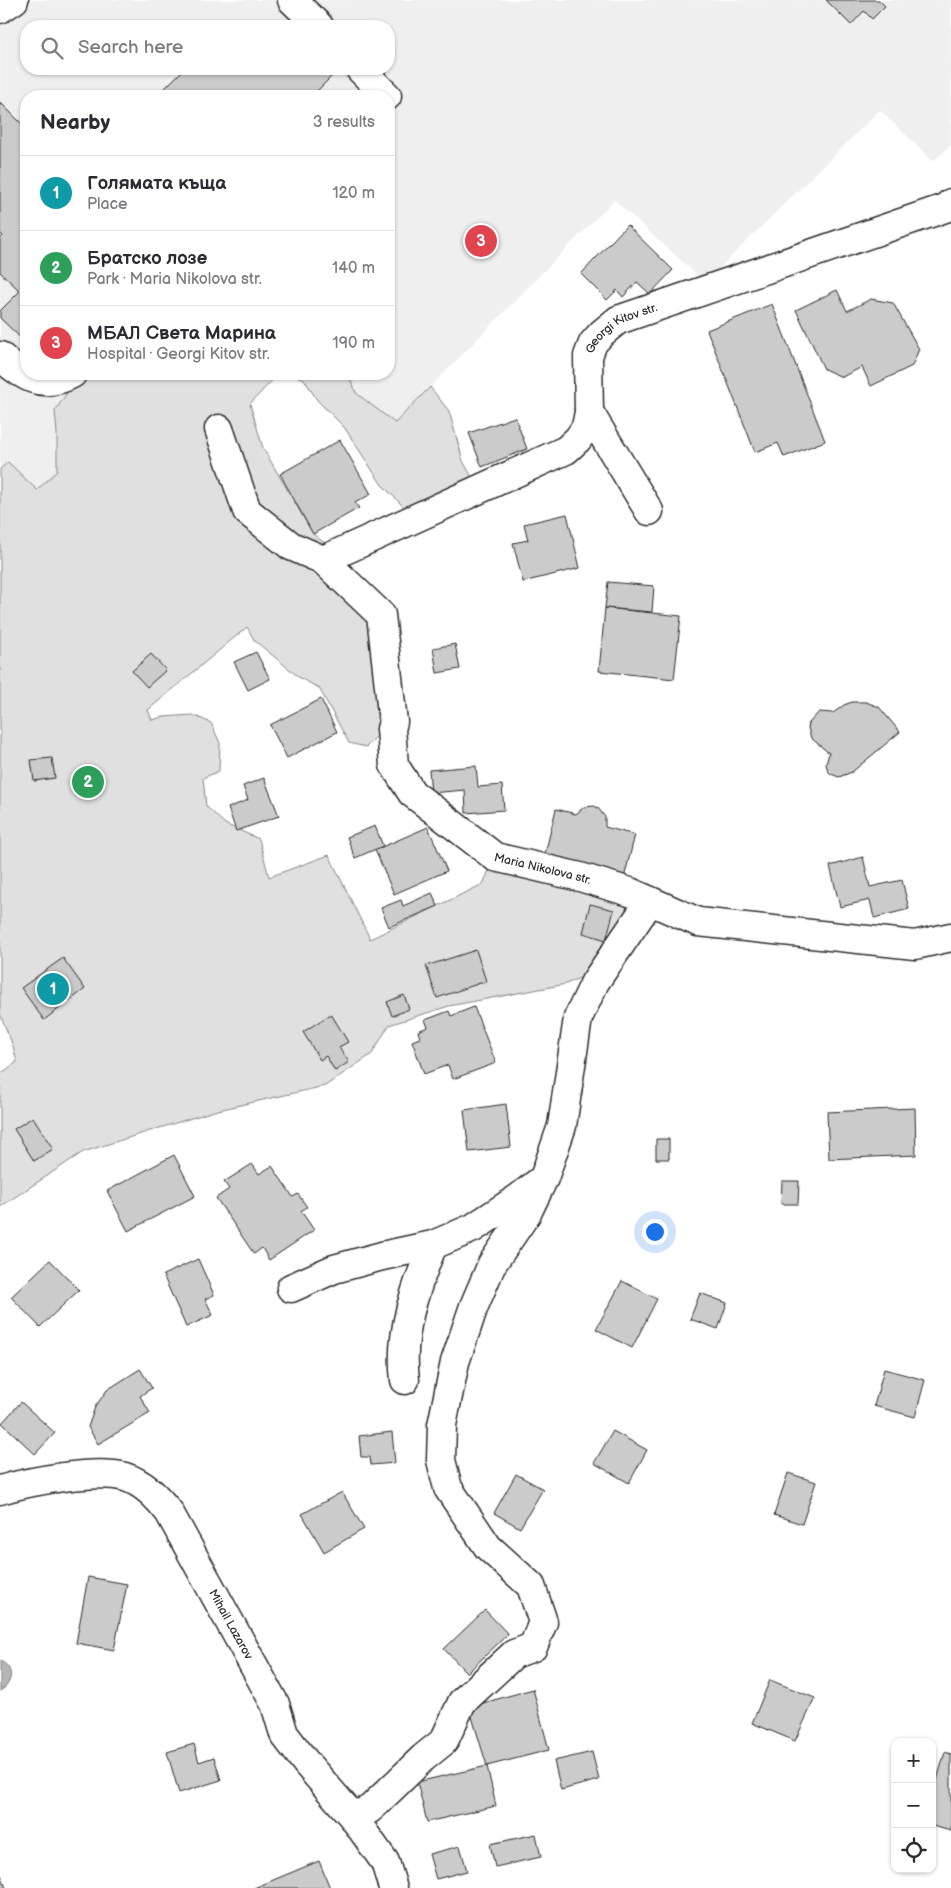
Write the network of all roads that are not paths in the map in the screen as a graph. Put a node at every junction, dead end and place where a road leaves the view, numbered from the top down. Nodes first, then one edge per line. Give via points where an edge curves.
1 (14, 0) edge
2 (0, 10) edge
3 (366, 75) edge
4 (381, 90) edge
5 (951, 203) edge
6 (0, 356) edge
7 (20, 373) edge
8 (37, 380) edge
9 (61, 380) edge
10 (589, 412) junction
11 (219, 429) dead end
12 (649, 511) dead end
13 (323, 560) junction
14 (650, 900) junction
15 (951, 937) edge
16 (544, 1178) junction
17 (433, 1245) junction
18 (291, 1288) dead end
19 (405, 1380) dead end
20 (0, 1490) edge
21 (353, 1817) junction
22 (393, 1888) edge

1 - 2 street
3 - 4 street
5 - 10 street, Georgi Kitov str. via 945,208 618,320 593,343 588,356
6 - 7 street
8 - 9 street
10 - 12 street
10 - 13 street, Georgi Kitov str. via 586,427 566,450
11 - 13 street, Maria Nikolova str. via 247,511 291,546
13 - 14 street, Maria Nikolova str. via 381,615 394,765 412,793 495,857 580,877
14 - 15 street, Maria Nikolova str. via 698,922 916,945
14 - 16 street via 595,982 578,1018 562,1126
16 - 17 street via 473,1228
16 - 21 street via 527,1213 492,1264 474,1306 454,1362 442,1425 441,1460 448,1488 488,1547 532,1586 543,1622 533,1647 514,1654 462,1702 444,1741 370,1809
17 - 18 street via 334,1269
17 - 19 street via 406,1325
20 - 21 street, Mihail Lazarov via 87,1474 125,1477 152,1491 169,1512 275,1704 284,1734
21 - 22 street, Mihail Lazarov via 385,1862

